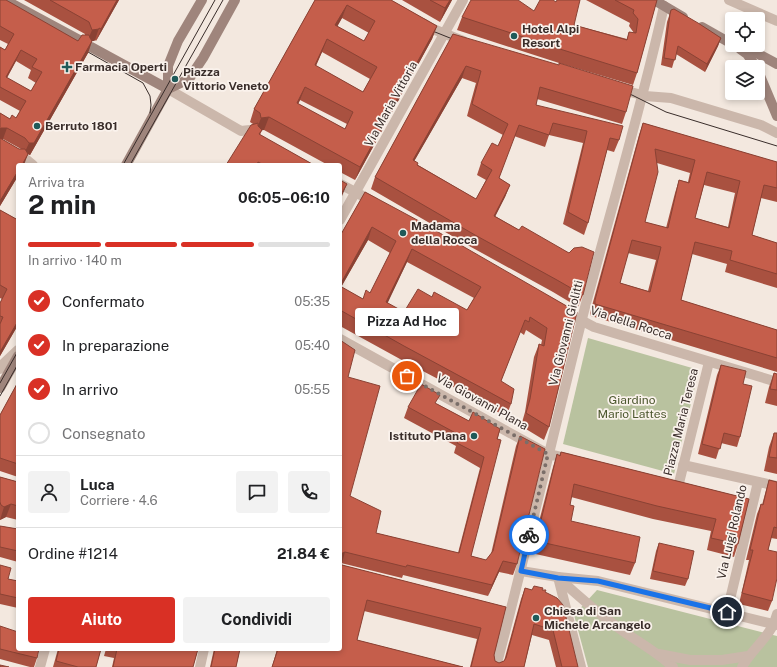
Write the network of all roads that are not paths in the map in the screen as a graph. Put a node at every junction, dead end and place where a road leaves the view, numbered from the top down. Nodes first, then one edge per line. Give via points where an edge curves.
1 (5, 0) edge
2 (202, 0) edge
3 (235, 0) edge
4 (463, 0) edge
5 (654, 0) edge
6 (729, 0) edge
7 (664, 6) junction
8 (414, 18) edge
9 (777, 21) edge
10 (445, 34) junction
11 (725, 40) edge
12 (81, 41) edge
13 (473, 44) edge
14 (95, 49) dead end
15 (744, 52) edge
16 (754, 52) edge
17 (751, 60) edge
18 (777, 64) edge
19 (614, 87) edge
20 (765, 88) edge
21 (168, 89) junction
22 (642, 95) junction
23 (777, 116) edge
24 (245, 131) edge
25 (777, 133) edge
26 (127, 163) edge
27 (342, 185) edge
28 (356, 192) junction
29 (382, 207) edge
30 (342, 216) edge
31 (567, 312) edge
32 (582, 321) junction
33 (342, 340) edge
34 (16, 352) edge
35 (16, 360) edge
36 (709, 362) junction
37 (0, 369) edge
38 (777, 382) edge
39 (0, 388) edge
40 (548, 454) junction
41 (580, 462) edge
42 (683, 464) junction
43 (758, 482) junction
44 (777, 486) edge
45 (678, 487) edge
46 (722, 498) edge
47 (752, 505) junction
48 (521, 571) junction
49 (558, 578) junction
50 (500, 609) edge
51 (510, 612) junction
52 (727, 612) junction
53 (777, 614) edge
54 (776, 625) edge
55 (44, 651) edge
56 (204, 651) edge
57 (658, 654) junction
58 (748, 656) junction
59 (40, 667) edge
60 (200, 667) edge
61 (496, 667) edge
62 (581, 667) edge
63 (673, 667) edge
64 (742, 667) edge

1 - 12 street
2 - 21 street via 178,41 168,66
3 - 21 street via 203,58 188,79
4 - 10 street, Via Maria Vittoria
5 - 7 street
6 - 9 street
7 - 11 street
7 - 22 street, Via Giovanni Giolitti
8 - 10 street
10 - 13 street
10 - 28 street, Via Maria Vittoria
14 - 21 street
15 - 17 street
16 - 18 street
19 - 22 street
20 - 23 street
21 - 24 street
21 - 26 street
22 - 25 street via 671,98 761,125
22 - 32 street, Via Giovanni Giolitti via 639,127
27 - 28 street
28 - 29 street
28 - 30 street, Via Maria Vittoria
31 - 32 street, Via della Rocca
32 - 36 street, Via della Rocca via 594,327
32 - 40 street, Via Giovanni Giolitti
33 - 40 street, Via Giovanni Plana
34 - 37 street
35 - 39 street
36 - 38 street, Via della Rocca
36 - 42 street, Piazza Maria Teresa
40 - 41 street
40 - 48 street, Via Giovanni Giolitti
42 - 43 street
42 - 45 street, Piazza Maria Teresa
43 - 44 street
43 - 47 street, Via Luigi Rolando
46 - 47 street
47 - 52 street, Via Luigi Rolando
48 - 49 street
48 - 51 street, Via Giovanni Giolitti
49 - 52 street via 598,581
49 - 57 street via 585,603
49 - 62 street
50 - 51 street
51 - 61 street, Via Giovanni Giolitti
52 - 54 street
53 - 54 street
54 - 58 street
55 - 59 street
56 - 60 street
57 - 58 street via 690,660 722,660
57 - 63 street
58 - 64 street

